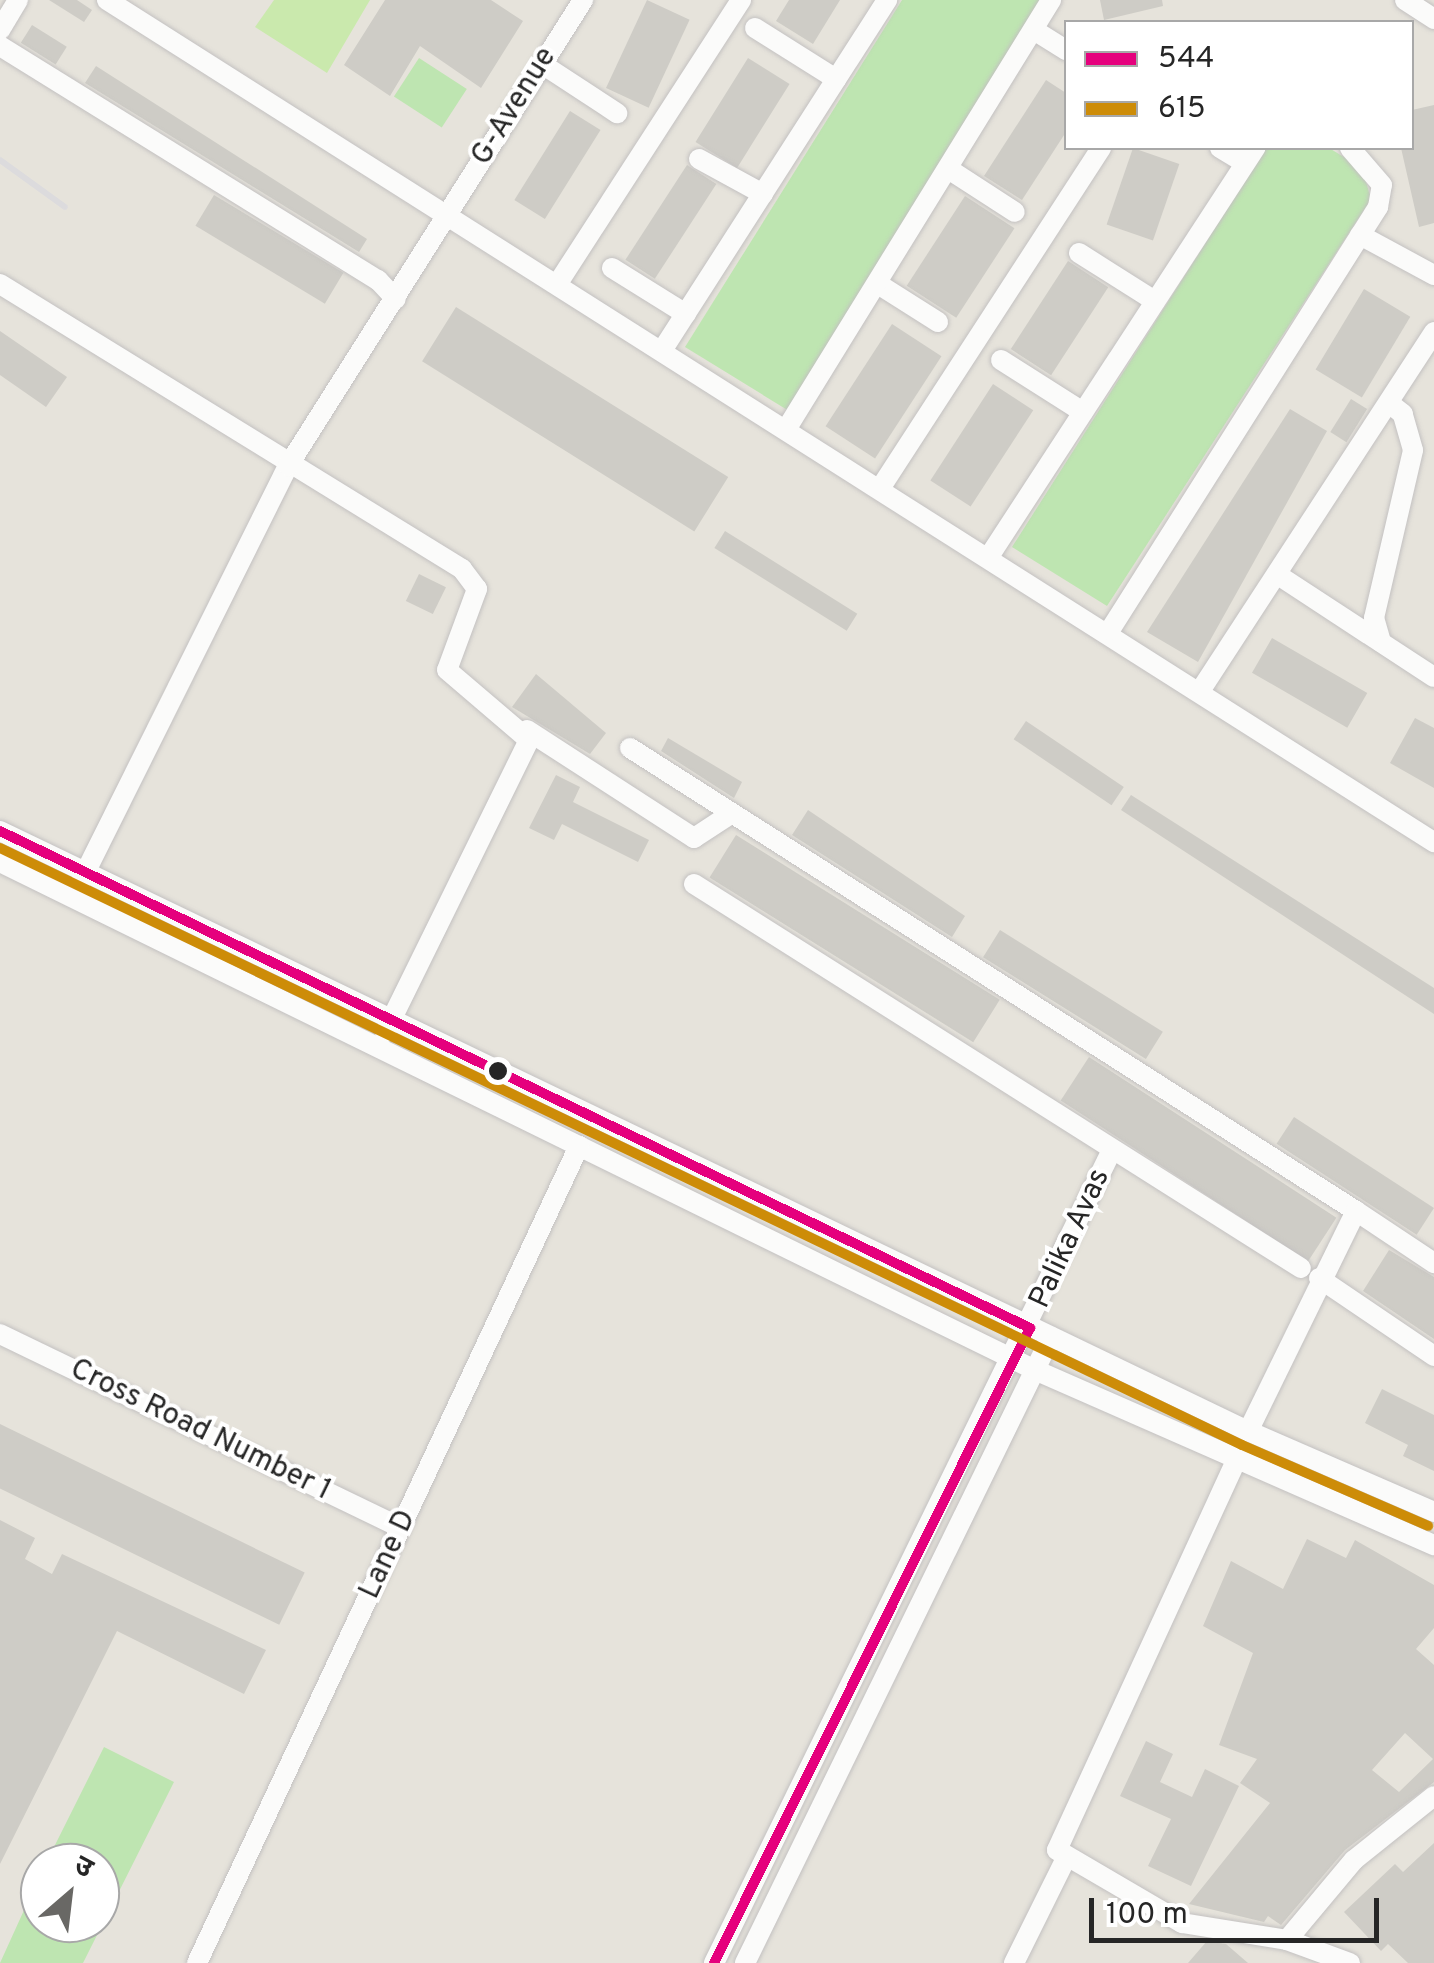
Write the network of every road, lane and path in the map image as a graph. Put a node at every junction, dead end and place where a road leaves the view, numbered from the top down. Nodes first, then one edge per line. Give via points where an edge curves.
1 (18, 0) edge
2 (107, 0) edge
3 (583, 0) edge
4 (741, 0) edge
5 (887, 0) edge
6 (1052, 0) edge
7 (1412, 7) edge
8 (1434, 19) edge
9 (754, 28) dead end
10 (0, 30) edge
11 (1037, 32) junction
12 (0, 46) edge
13 (1064, 49) edge
14 (542, 64) junction
15 (836, 79) junction
16 (617, 113) dead end
17 (1100, 150) edge
18 (1352, 150) edge
19 (1250, 155) edge
20 (699, 159) dead end
21 (950, 170) junction
22 (763, 194) junction
23 (1015, 212) dead end
24 (448, 214) junction
25 (1360, 235) junction
26 (1079, 253) dead end
27 (612, 268) dead end
28 (1434, 275) edge
29 (558, 283) junction
30 (0, 284) edge
31 (878, 284) junction
32 (396, 299) junction
33 (1155, 302) junction
34 (686, 314) junction
35 (938, 322) dead end
36 (1434, 332) edge
37 (663, 349) junction
38 (1000, 360) dead end
39 (1390, 404) junction
40 (1083, 412) junction
41 (788, 428) junction
42 (288, 466) junction
43 (881, 486) junction
44 (990, 555) junction
45 (1278, 575) junction
46 (1110, 630) junction
47 (1381, 642) junction
48 (1434, 677) edge
49 (1202, 688) junction
50 (527, 730) junction
51 (630, 748) dead end
52 (732, 813) junction
53 (0, 831) edge
54 (1434, 842) edge
55 (0, 862) edge
56 (85, 872) junction
57 (694, 884) dead end
58 (74, 897) junction
59 (390, 1022) junction
60 (378, 1046) junction
61 (579, 1146) junction
62 (1112, 1150) junction
63 (1356, 1210) junction
64 (1434, 1263) edge
65 (1310, 1273) junction
66 (1030, 1328) junction
67 (0, 1334) edge
68 (1051, 1338) junction
69 (1434, 1356) edge
70 (1014, 1360) junction
71 (1034, 1370) junction
72 (1248, 1431) junction
73 (1235, 1463) junction
74 (1434, 1512) edge
75 (401, 1528) junction
76 (1434, 1545) edge
77 (1434, 1796) edge
78 (1067, 1856) junction
79 (1287, 1940) junction
80 (197, 1963) edge
81 (714, 1963) edge
82 (745, 1963) edge
83 (1014, 1963) edge
84 (1350, 1963) edge

1 - 10 street
2 - 24 street
3 - 14 street, G-Avenue
4 - 29 street
5 - 15 street
6 - 11 street
7 - 8 street
9 - 15 street
11 - 13 street
11 - 21 street
12 - 32 street via 378,280
14 - 16 street
14 - 24 street, G-Avenue
15 - 22 street
17 - 43 street
18 - 25 street via 1382,184
19 - 33 street
20 - 22 street
21 - 23 street
21 - 31 street
22 - 34 street
24 - 29 street
24 - 32 street, G-Avenue
25 - 28 street
25 - 46 street
26 - 33 street
27 - 34 street
29 - 37 street
30 - 42 street
31 - 35 street
31 - 41 street
32 - 42 street, G-Avenue
33 - 40 street
34 - 37 street
36 - 39 street
37 - 41 street
38 - 40 street
39 - 45 street
39 - 47 street via 1404,414 1413,450 1374,618
40 - 44 street
41 - 43 street
42 - 50 street via 462,570 477,589 475,608 447,670
42 - 56 street, G-Avenue
43 - 44 street
44 - 46 street
45 - 47 street
45 - 49 street
46 - 49 street
47 - 48 street
49 - 54 street
50 - 52 street via 694,838
50 - 59 street
51 - 52 street
52 - 63 street
53 - 56 street
55 - 58 street
56 - 58 street, G-Avenue
56 - 59 street
57 - 62 street
58 - 60 street
59 - 60 street
59 - 66 street
60 - 61 street
61 - 70 street
61 - 75 street, Lane D
62 - 65 street
62 - 66 street, Palika Avas
63 - 64 street
63 - 65 street
65 - 69 street
65 - 72 street
66 - 68 street
66 - 70 street, Palika Avas
67 - 75 street, Cross Road Number 1
68 - 71 street
68 - 72 street
70 - 71 street
70 - 81 street, Palika Avas
71 - 73 street
71 - 82 street
72 - 74 street
73 - 76 street
73 - 78 street via 1057,1850
75 - 80 street, Lane D
77 - 79 street via 1354,1860
78 - 79 street via 1182,1923
78 - 83 street
79 - 84 street

